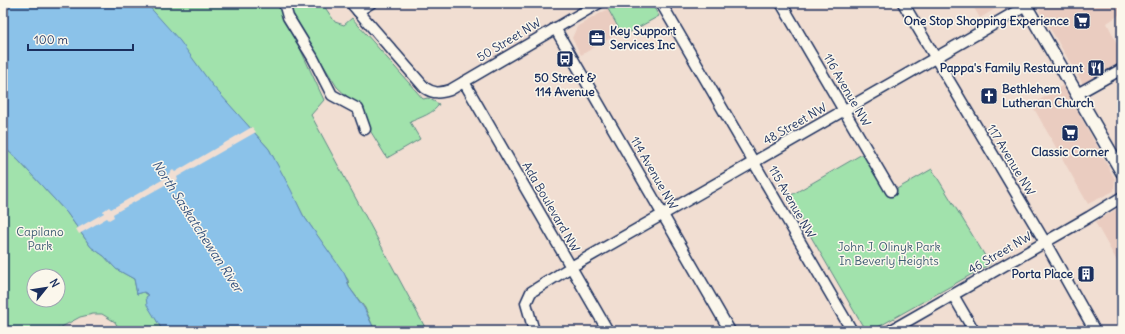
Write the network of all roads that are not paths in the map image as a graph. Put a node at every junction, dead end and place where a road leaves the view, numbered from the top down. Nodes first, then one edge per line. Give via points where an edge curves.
1 (284, 3) edge
2 (371, 3) edge
3 (598, 3) edge
4 (661, 3) edge
5 (781, 3) edge
6 (903, 3) edge
7 (1027, 4) edge
8 (354, 7) edge
9 (555, 28) junction
10 (935, 58) junction
11 (1122, 69) edge
12 (464, 82) junction
13 (1077, 94) junction
14 (844, 110) junction
15 (365, 129) dead end
16 (754, 163) junction
17 (1122, 172) edge
18 (891, 191) dead end
19 (1122, 197) edge
20 (663, 215) junction
21 (1045, 242) junction
22 (572, 268) junction
23 (953, 295) junction
24 (534, 331) edge
25 (608, 331) edge
26 (730, 331) edge
27 (852, 331) edge
28 (890, 331) edge
29 (974, 331) edge
30 (1095, 331) edge

1 - 15 street via 288,17 332,95 358,110
2 - 8 street
3 - 9 street, 50 Street NW
4 - 16 street, 115 Avenue NW
5 - 14 street, 116 Avenue NW
6 - 10 street, 117 Avenue NW
7 - 10 street, 48 Street NW
7 - 13 main road
8 - 12 street, 50 Street NW via 425,88 440,93
9 - 12 street, 50 Street NW
9 - 20 street, 114 Avenue NW
10 - 14 street, 48 Street NW
10 - 21 street, 117 Avenue NW
11 - 13 street
12 - 22 street, Ada Boulevard NW
13 - 17 main road
14 - 16 street, 48 Street NW
14 - 18 street, 116 Avenue NW
16 - 20 street, 48 Street NW
16 - 27 street, 115 Avenue NW
19 - 21 street, 46 Street NW
20 - 22 street, 48 Street NW
20 - 26 street, 114 Avenue NW
21 - 23 street, 46 Street NW
21 - 30 street, 117 Avenue NW
22 - 24 street, Ada Boulevard NW via 531,292 526,303
22 - 25 street
23 - 28 street, 46 Street NW
23 - 29 street

